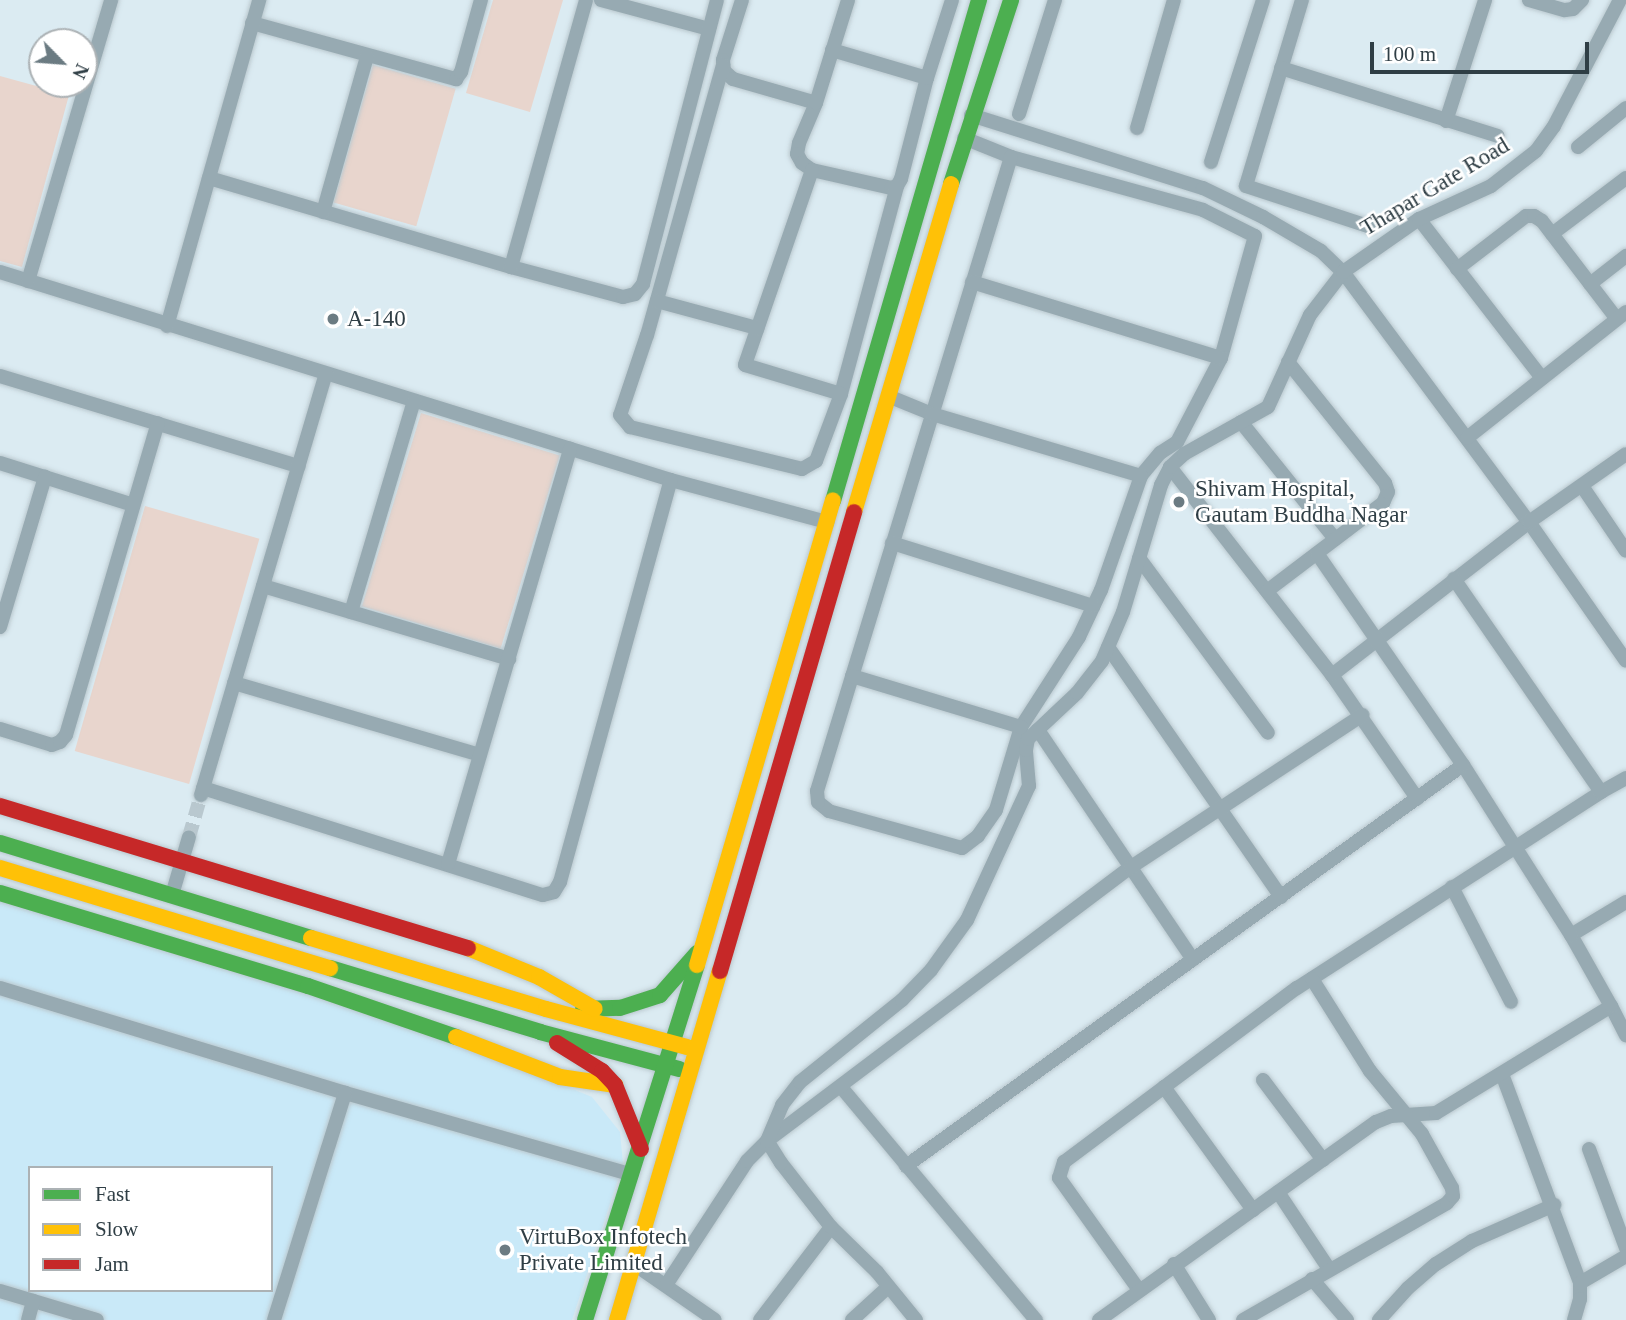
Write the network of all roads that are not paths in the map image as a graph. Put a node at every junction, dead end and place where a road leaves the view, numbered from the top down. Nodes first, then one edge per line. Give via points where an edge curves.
1 (111, 0) edge
2 (259, 0) edge
3 (481, 0) edge
4 (586, 0) edge
5 (601, 0) edge
6 (717, 0) edge
7 (742, 0) edge
8 (848, 0) edge
9 (952, 0) edge
10 (979, 0) edge
11 (1011, 0) edge
12 (1055, 0) edge
13 (1174, 0) edge
14 (1263, 0) edge
15 (1302, 0) edge
16 (1485, 0) edge
17 (1529, 0) edge
18 (1582, 0) edge
19 (1620, 0) edge
20 (252, 23) junction
21 (709, 29) junction
22 (832, 50) junction
23 (368, 56) junction
24 (723, 65) junction
25 (1281, 68) junction
26 (927, 78) junction
27 (816, 103) junction
28 (1626, 108) edge
29 (1018, 114) dead end
30 (971, 115) junction
31 (1446, 121) junction
32 (1137, 128) dead end
33 (1498, 136) dead end
34 (964, 138) junction
35 (1578, 147) dead end
36 (1011, 157) junction
37 (1211, 162) dead end
38 (812, 170) junction
39 (209, 178) junction
40 (1626, 178) edge
41 (897, 186) junction
42 (323, 212) junction
43 (1419, 219) junction
44 (1371, 227) dead end
45 (1552, 234) junction
46 (1626, 257) edge
47 (511, 267) junction
48 (1457, 269) junction
49 (0, 272) edge
50 (1343, 272) junction
51 (29, 281) junction
52 (972, 282) junction
53 (1591, 284) junction
54 (657, 301) junction
55 (1622, 316) edge
56 (167, 326) junction
57 (757, 328) junction
58 (1221, 358) junction
59 (1288, 362) junction
60 (326, 374) junction
61 (0, 376) edge
62 (1542, 378) junction
63 (841, 394) junction
64 (888, 396) junction
65 (414, 401) junction
66 (932, 414) junction
67 (1241, 422) junction
68 (158, 423) junction
69 (1466, 438) junction
70 (570, 449) junction
71 (1626, 454) edge
72 (0, 463) edge
73 (299, 466) junction
74 (1170, 467) junction
75 (1141, 476) junction
76 (45, 478) junction
77 (671, 480) junction
78 (837, 486) junction
79 (1582, 486) junction
80 (860, 493) junction
81 (133, 505) junction
82 (827, 522) junction
83 (1529, 522) junction
84 (1335, 539) junction
85 (892, 543) junction
86 (1626, 551) edge
87 (1317, 552) junction
88 (1139, 558) junction
89 (1454, 579) junction
90 (263, 586) junction
91 (1266, 591) junction
92 (1093, 607) junction
93 (351, 612) junction
94 (0, 627) edge
95 (1378, 639) junction
96 (1108, 647) junction
97 (509, 659) junction
98 (1626, 661) edge
99 (1332, 675) junction
100 (852, 676) junction
101 (234, 683) junction
102 (1362, 715) junction
103 (1021, 727) junction
104 (0, 729) edge
105 (1038, 730) junction
106 (1268, 733) dead end
107 (480, 755) junction
108 (1463, 765) junction
109 (1626, 778) edge
110 (1601, 792) junction
111 (1417, 798) junction
112 (0, 806) edge
113 (1223, 808) junction
114 (190, 837) tunnel mouth
115 (0, 843) edge
116 (1514, 849) junction
117 (182, 860) junction
118 (448, 864) junction
119 (1131, 867) junction
120 (0, 868) edge
121 (1451, 887) junction
122 (0, 893) edge
123 (172, 895) junction
124 (1281, 897) junction
125 (1626, 902) edge
126 (1571, 935) junction
127 (703, 947) junction
128 (1193, 960) junction
129 (1312, 979) junction
130 (0, 988) edge
131 (1511, 1002) dead end
132 (1611, 1006) junction
133 (546, 1009) junction
134 (594, 1009) junction
135 (540, 1032) junction
136 (1626, 1035) edge
137 (675, 1043) junction
138 (696, 1049) junction
139 (668, 1066) junction
140 (688, 1072) junction
141 (1502, 1074) junction
142 (1263, 1080) dead end
143 (615, 1085) junction
144 (841, 1087) junction
145 (1164, 1087) junction
146 (345, 1093) junction
147 (1410, 1116) junction
148 (767, 1141) junction
149 (641, 1149) junction
150 (1589, 1149) dead end
151 (1323, 1160) junction
152 (905, 1166) junction
153 (632, 1175) junction
154 (1278, 1192) junction
155 (1554, 1205) junction
156 (1253, 1210) junction
157 (831, 1227) junction
158 (1626, 1248) edge
159 (1626, 1256) edge
160 (634, 1264) junction
161 (1174, 1265) junction
162 (1329, 1269) junction
163 (1312, 1279) junction
164 (1580, 1283) junction
165 (666, 1285) junction
166 (888, 1287) junction
167 (1139, 1290) junction
168 (0, 1291) edge
169 (33, 1301) junction
170 (28, 1320) edge
171 (97, 1320) edge
172 (274, 1320) edge
173 (585, 1320) edge
174 (617, 1320) edge
175 (715, 1320) edge
176 (760, 1320) edge
177 (852, 1320) edge
178 (916, 1320) edge
179 (1036, 1320) edge
180 (1099, 1320) edge
181 (1209, 1320) edge
182 (1243, 1320) edge
183 (1347, 1320) edge
184 (1379, 1320) edge
185 (1574, 1320) edge

1 - 51 street
2 - 20 street
3 - 23 street via 456,79
4 - 47 street
5 - 21 street
6 - 21 street
7 - 24 street
8 - 22 street
9 - 26 street
10 - 78 street
11 - 30 street
12 - 29 street
13 - 32 street
14 - 37 street
15 - 25 street
16 - 31 street
17 - 18 street via 1565,9 1573,9
19 - 43 street, Thapar Gate Road via 1536,150 1491,186
20 - 23 street
20 - 39 street
21 - 47 street via 643,284 635,294 623,297
22 - 26 street
22 - 27 street
23 - 42 street
24 - 27 street via 733,79
24 - 54 street
25 - 31 street
25 - 44 street via 1246,186
26 - 41 street
27 - 38 street via 797,155
28 - 35 street
30 - 34 street
30 - 50 street via 1203,188 1263,216 1321,251
31 - 33 street
34 - 36 street
34 - 64 street
36 - 52 street
36 - 58 street via 1203,210 1255,236
38 - 41 street
38 - 57 street
39 - 42 street
39 - 56 street
40 - 45 street
41 - 63 street
42 - 47 street
43 - 48 street
43 - 50 street, Thapar Gate Road
45 - 48 street via 1534,216 1526,216
45 - 53 street
46 - 53 street
48 - 62 street
49 - 51 street
50 - 59 street, Thapar Gate Road via 1310,315
50 - 69 street
51 - 56 street
52 - 58 street
52 - 66 street
53 - 55 street
54 - 57 street
54 - 63 street via 620,415 630,427 802,469 816,461
55 - 62 street
56 - 60 street
57 - 63 street via 745,365
58 - 75 street via 1177,442 1160,453
59 - 67 street, Thapar Gate Road via 1268,407
59 - 84 street via 1388,492 1384,503
60 - 65 street
60 - 73 street
61 - 68 street
62 - 69 street
64 - 66 street
64 - 80 street
65 - 70 street
65 - 93 street
66 - 75 street
66 - 85 street
67 - 74 street, Thapar Gate Road
67 - 84 street
68 - 73 street
68 - 81 street
69 - 83 street
70 - 77 street
70 - 97 street
71 - 79 street
72 - 76 street
73 - 90 street
74 - 88 street
74 - 91 street
75 - 92 street
76 - 81 street
76 - 94 street
77 - 82 street
77 - 118 street via 561,882 554,892 543,895
78 - 80 street
78 - 82 street
79 - 83 street
79 - 86 street
80 - 138 street
81 - 104 street via 66,735 52,745
82 - 127 street
83 - 89 street
83 - 98 street
84 - 87 street
85 - 92 street
85 - 100 street
87 - 91 street
87 - 95 street
88 - 96 street
88 - 106 street
89 - 95 street
89 - 110 street
90 - 93 street
90 - 101 street
91 - 99 street
92 - 103 street
93 - 97 street
95 - 99 street
95 - 108 street
96 - 105 street via 1077,693
96 - 113 street
97 - 107 street
99 - 102 street
100 - 103 street
100 - 103 street via 817,791 818,802 829,811 962,848 978,836 996,810
101 - 107 street
101 - 118 street via 202,792
102 - 111 street
102 - 113 street
105 - 119 street
105 - 148 street via 1028,739 1026,750 1029,786 967,920 931,971 902,1000 800,1082 782,1105
107 - 118 street
108 - 111 street
108 - 116 street
109 - 110 street
110 - 116 street
111 - 124 street
112 - 117 street
113 - 119 street
113 - 124 street
114 - 117 street
115 - 123 street
116 - 121 street
116 - 126 street
117 - 123 street
117 - 134 street via 471,949 539,977
119 - 128 street
119 - 144 street
120 - 135 street
121 - 129 street
121 - 131 street
122 - 143 street via 308,986 560,1077
123 - 133 street
124 - 128 street
125 - 126 street
126 - 132 street
127 - 134 street via 660,995 620,1009
127 - 137 street
128 - 152 street
129 - 145 street
129 - 147 street via 1370,1071
130 - 146 street
132 - 136 street
132 - 141 street
133 - 134 street
133 - 137 street
135 - 139 street
135 - 143 street via 602,1071
137 - 138 street
137 - 139 street
138 - 140 street
139 - 140 street
139 - 149 street
140 - 160 street
141 - 147 street via 1436,1113
141 - 155 street
142 - 151 street
143 - 149 street
144 - 148 street
144 - 152 street
145 - 156 street
145 - 167 street via 1059,1170 1059,1178
146 - 153 street
146 - 172 street
147 - 151 street via 1376,1122
147 - 162 street via 1453,1196
148 - 157 street
148 - 165 street via 747,1161
149 - 153 street
150 - 158 street
151 - 154 street
152 - 179 street
153 - 173 street
154 - 156 street
154 - 162 street
155 - 164 street
155 - 184 street via 1472,1241 1436,1264
156 - 161 street
157 - 166 street
157 - 176 street
159 - 164 street
160 - 165 street
160 - 174 street
161 - 167 street
161 - 181 street
162 - 163 street
163 - 182 street
163 - 183 street
164 - 185 street
165 - 175 street
166 - 177 street
166 - 178 street
167 - 180 street
168 - 169 street
169 - 170 street
169 - 171 street

